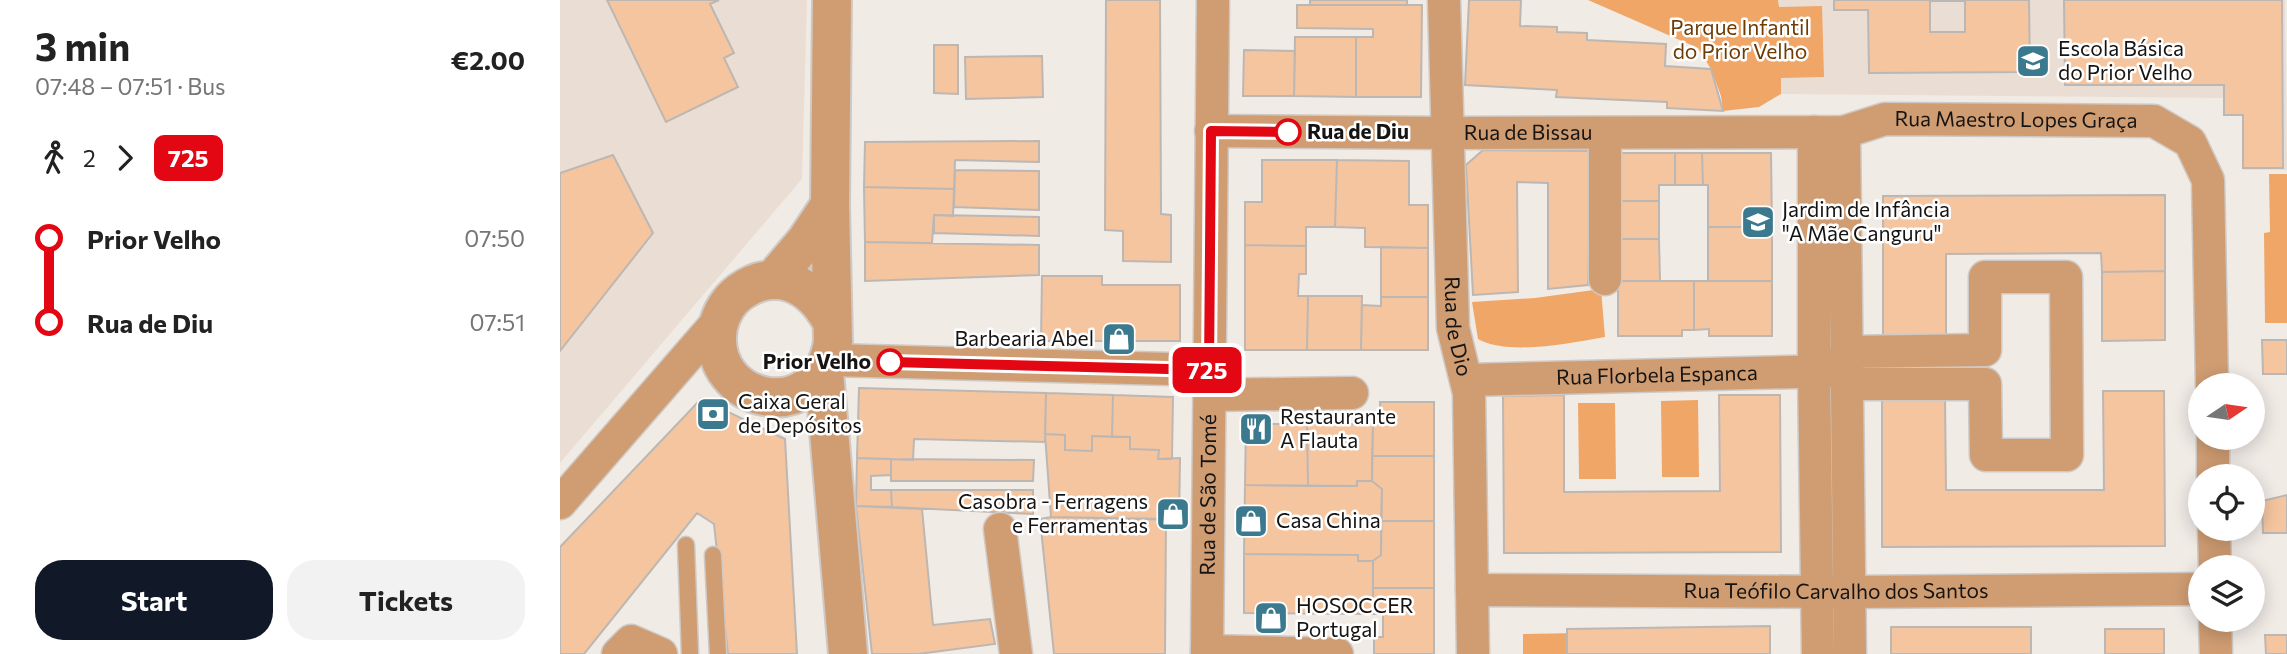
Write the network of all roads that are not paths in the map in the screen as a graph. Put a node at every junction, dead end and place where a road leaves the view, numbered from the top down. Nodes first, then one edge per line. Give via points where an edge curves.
1 (832, 0) edge
2 (1213, 0) edge
3 (1444, 0) edge
4 (1211, 131) junction
5 (1829, 132) junction
6 (1447, 133) junction
7 (1605, 133) junction
8 (830, 205) junction
9 (1605, 279) dead end
10 (773, 281) junction
11 (720, 318) junction
12 (832, 322) junction
13 (1985, 350) junction
14 (827, 366) junction
15 (1846, 369) junction
16 (1814, 371) junction
17 (2212, 373) edge
18 (1468, 380) junction
19 (1209, 383) junction
20 (1985, 384) junction
21 (1352, 393) dead end
22 (765, 397) junction
23 (831, 470) junction
24 (560, 503) edge
25 (1000, 529) dead end
26 (686, 545) dead end
27 (713, 555) dead end
28 (2188, 589) edge
29 (1472, 590) junction
30 (1817, 592) junction
31 (1850, 592) junction
32 (2216, 632) edge
33 (1207, 652) edge
34 (618, 654) edge
35 (661, 654) edge
36 (690, 654) edge
37 (718, 654) edge
38 (848, 654) edge
39 (1016, 654) edge
40 (1337, 654) edge
41 (1473, 654) edge
42 (1818, 654) edge
43 (1850, 654) edge
44 (2216, 654) edge

1 - 8 street
2 - 4 street, Rua de São Tomé
3 - 6 street, Rua de Dio
4 - 6 street, Rua de Bissau
4 - 19 street, Rua de São Tomé
5 - 7 street, Rua de Bissau
5 - 15 street
5 - 16 street
5 - 17 street, Rua Maestro Lopes Graça via 1885,119 2154,121 2190,142 2208,180
6 - 7 street, Rua de Bissau
6 - 18 street, Rua de Dio via 1452,328
7 - 9 street
8 - 10 street
8 - 12 street
10 - 11 street via 746,288
10 - 12 street via 809,291
11 - 22 street via 718,349 730,377
11 - 24 street
12 - 14 street
13 - 15 street
13 - 20 street
13 - 20 street via 1985,277 2066,277 2067,455 1986,455
14 - 19 street
14 - 22 street via 803,391
14 - 23 street
15 - 16 street, Rua Florbela Espanca
15 - 20 street
15 - 31 street
16 - 18 street, Rua Florbela Espanca
16 - 30 street
18 - 29 street, Rua de Dio
19 - 21 street
19 - 33 street, Rua de São Tomé
22 - 23 street via 799,425
23 - 38 street
25 - 39 street
26 - 36 lane
27 - 37 lane
28 - 31 street, Rua Teófilo Carvalho dos Santos
29 - 30 street, Rua Teófilo Carvalho dos Santos
29 - 41 street, Rua de Dio
30 - 31 street, Rua Teófilo Carvalho dos Santos
30 - 42 street
31 - 43 street
32 - 44 street
33 - 40 street
34 - 35 street via 631,641

